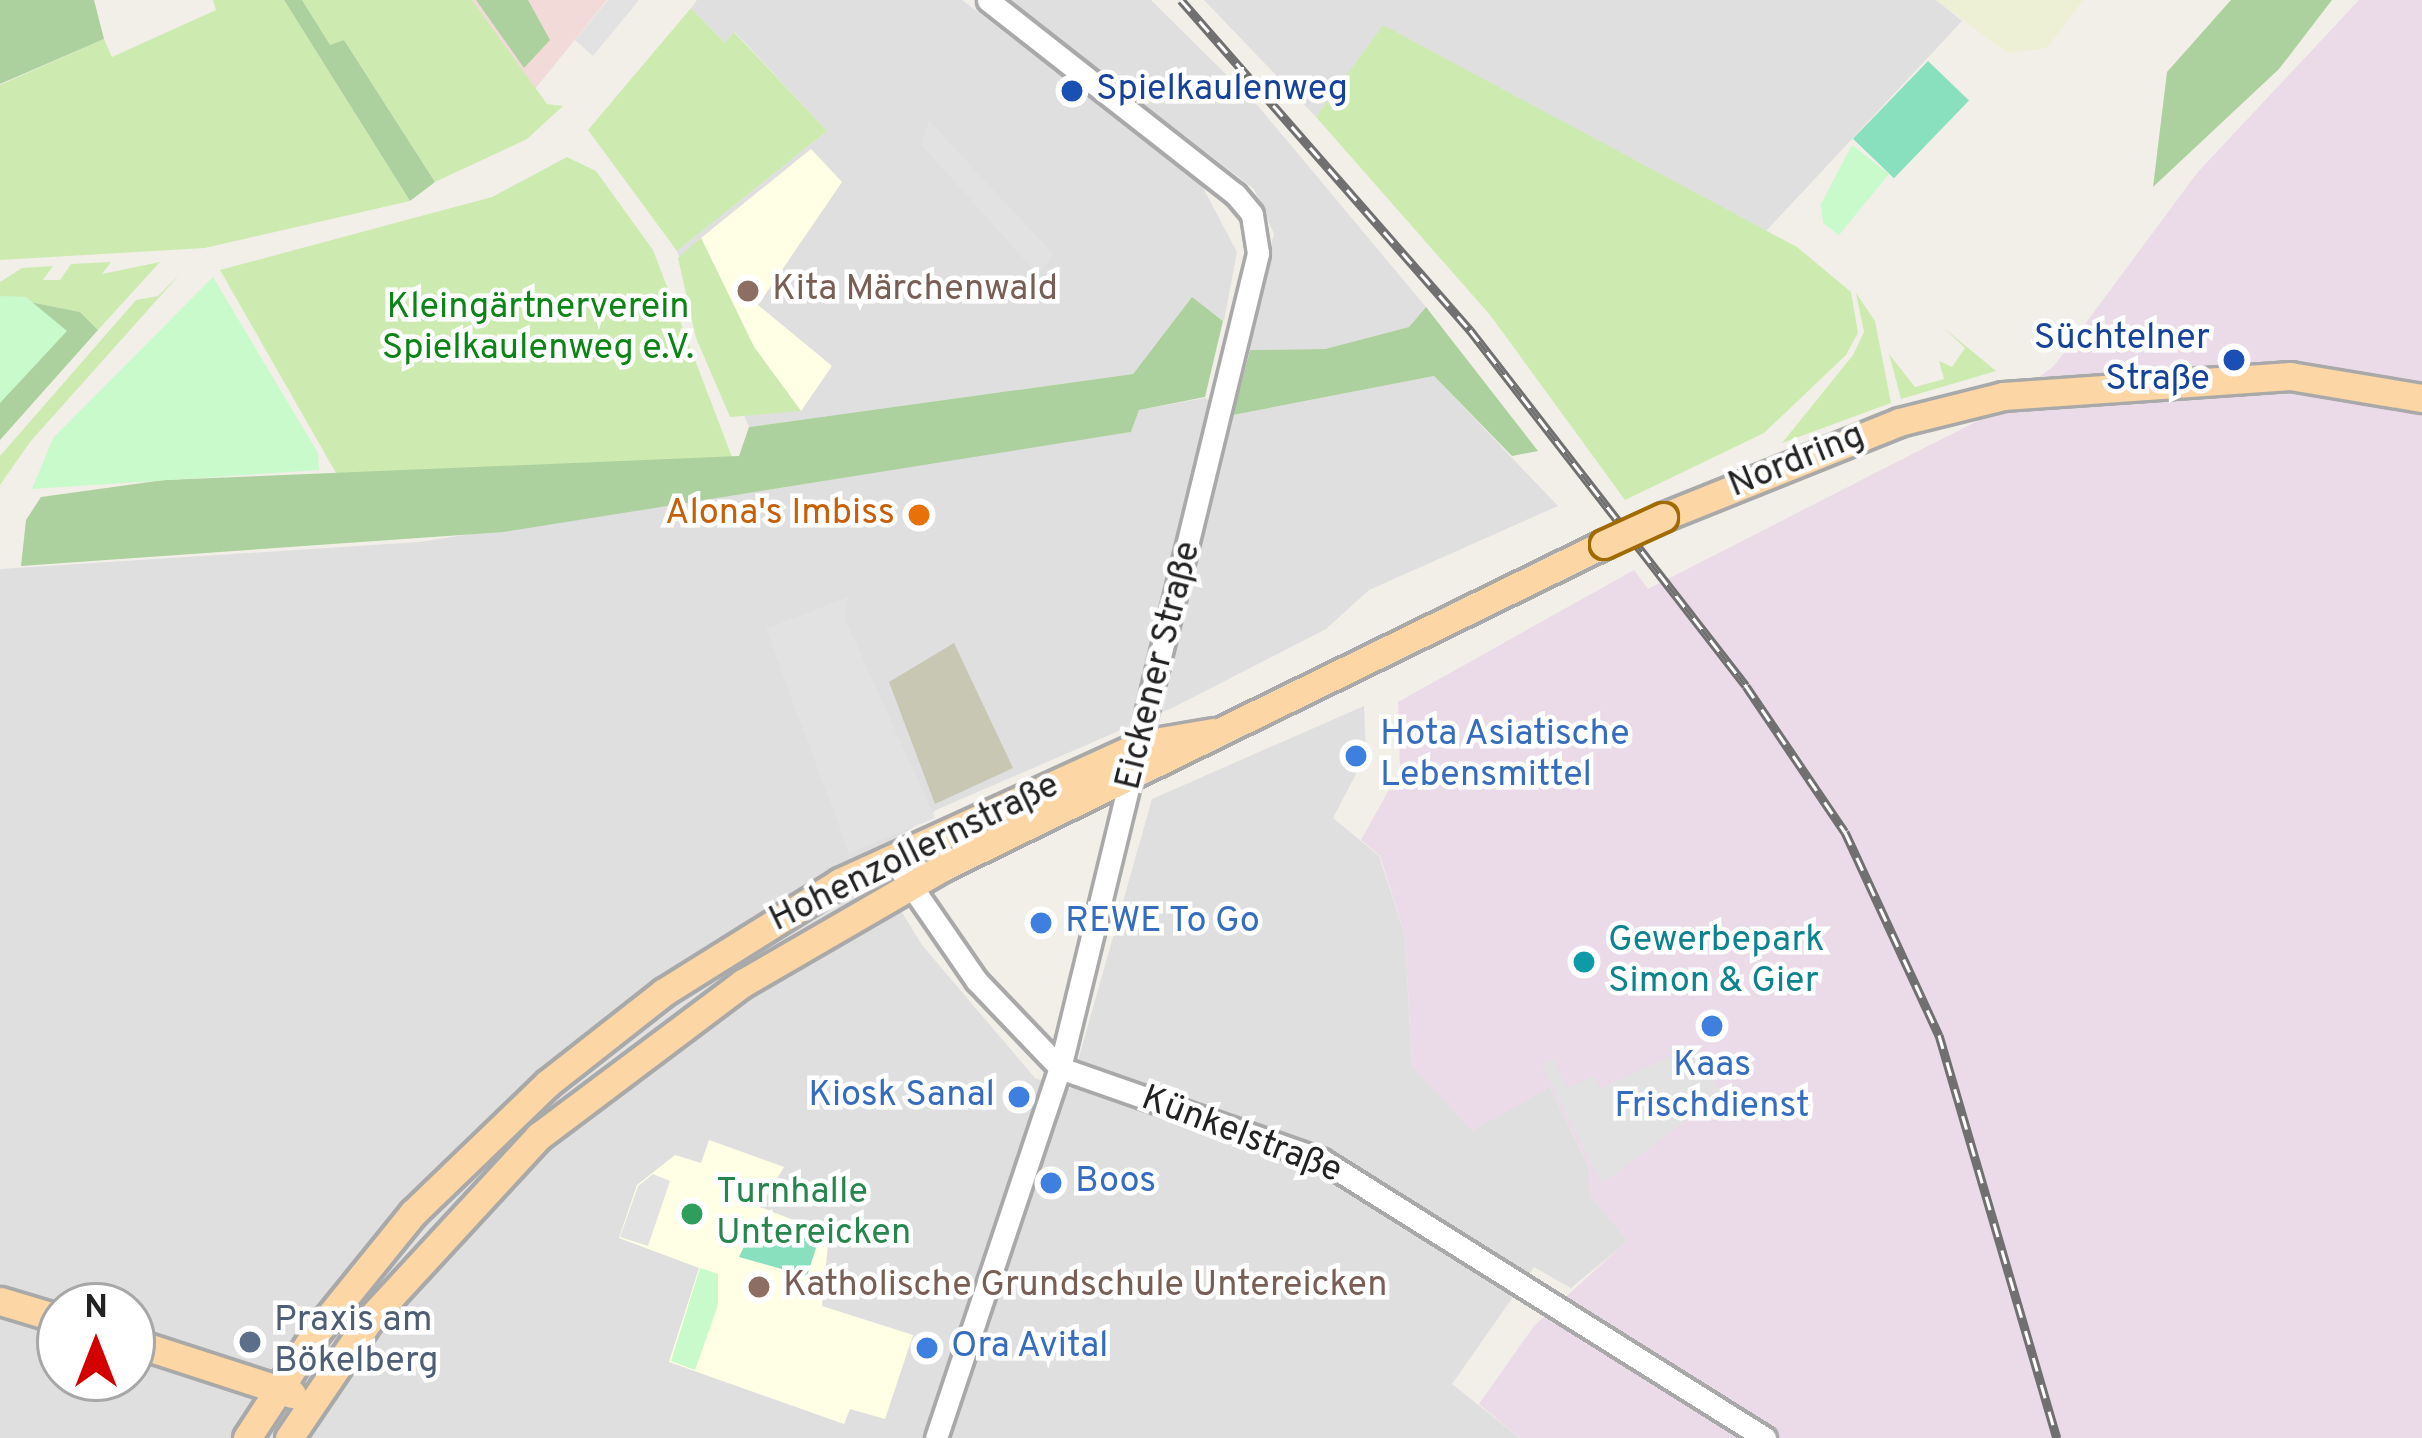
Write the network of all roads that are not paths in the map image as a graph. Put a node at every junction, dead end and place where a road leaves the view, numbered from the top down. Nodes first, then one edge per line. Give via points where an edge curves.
1 (988, 0) edge
2 (2422, 398) edge
3 (1217, 732) junction
4 (1143, 744) junction
5 (1131, 781) junction
6 (894, 861) junction
7 (915, 882) junction
8 (1060, 1068) junction
9 (0, 1301) edge
10 (36, 1312) edge
11 (156, 1350) edge
12 (278, 1389) junction
13 (313, 1401) junction
14 (247, 1438) edge
15 (289, 1438) edge
16 (935, 1438) edge
17 (1765, 1438) edge

1 - 4 street, Eickener Straße via 1219,180 1257,233
2 - 3 main road, Nordring, bridge via 2290,376 2003,396 1899,422 1663,517
3 - 4 main road, Nordring
3 - 5 main road, Nordring
4 - 5 street, Eickener Straße
4 - 6 main road, Hohenzollernstraße
5 - 7 main road, Hohenzollernstraße
5 - 8 street, Eickener Straße
6 - 7 street, Künkelstraße
6 - 12 main road, Hohenzollernstraße via 726,950 548,1083 413,1213
7 - 8 street, Künkelstraße via 976,980
7 - 13 main road, Hohenzollernstraße via 743,983 539,1136 369,1320
8 - 16 street, Eickener Straße
8 - 17 street, Künkelstraße via 1322,1160
9 - 10 main road
11 - 12 main road
12 - 13 main road
12 - 14 main road, Hohenzollernstraße
13 - 15 main road, Hohenzollernstraße

